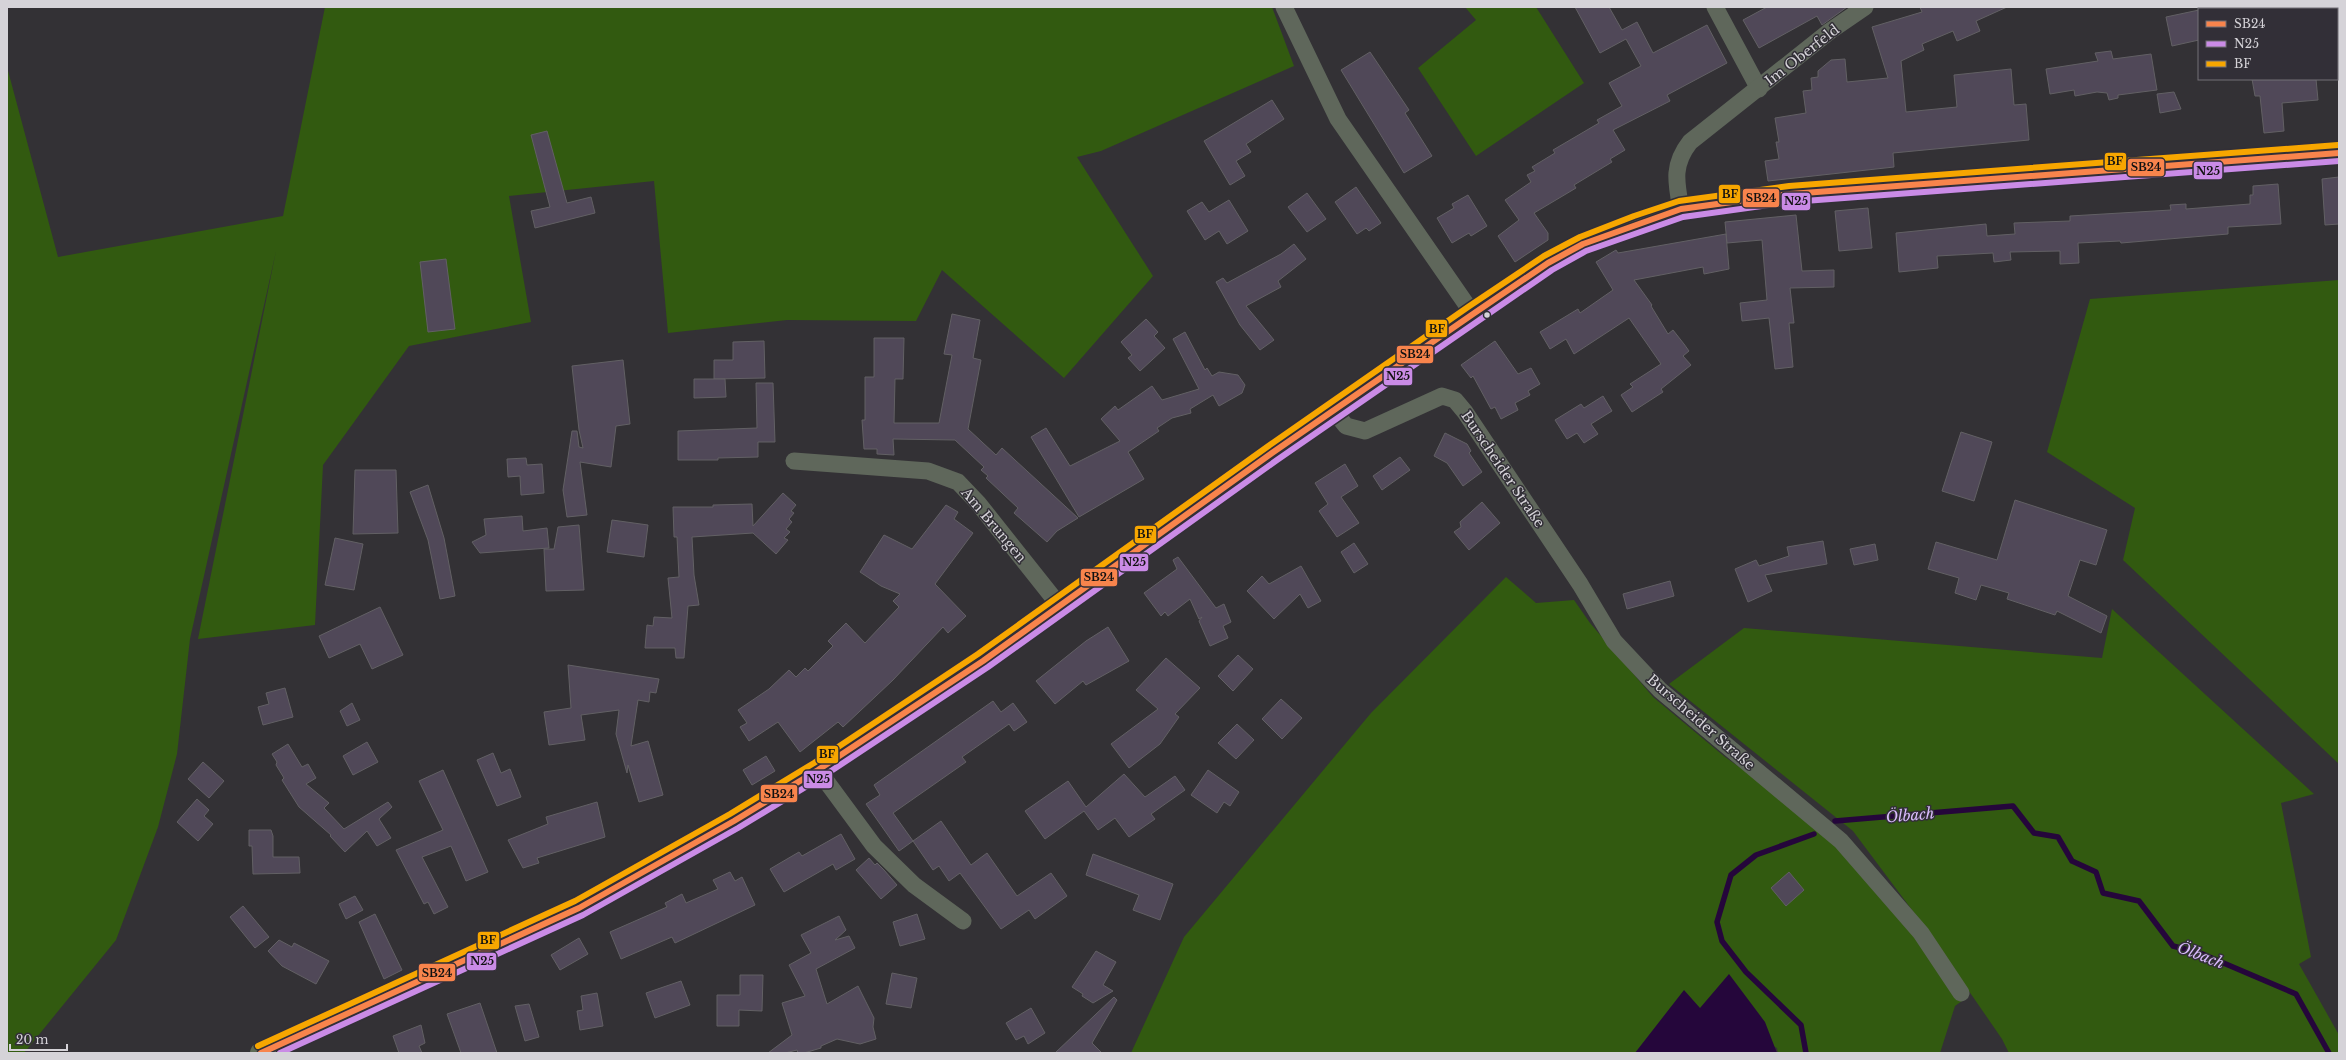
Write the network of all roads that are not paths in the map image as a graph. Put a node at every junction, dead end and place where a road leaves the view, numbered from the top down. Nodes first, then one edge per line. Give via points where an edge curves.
1 (1284, 7) edge
2 (1715, 7) edge
3 (1866, 7) edge
4 (1759, 89) junction
5 (2339, 153) edge
6 (1681, 209) junction
7 (1473, 314) junction
8 (1334, 410) junction
9 (794, 461) dead end
10 (1059, 605) junction
11 (818, 770) junction
12 (963, 921) dead end
13 (1960, 992) dead end
14 (261, 1053) edge

1 - 7 street via 1338,119
2 - 4 street, Im Oberfeld
3 - 4 street, Im Oberfeld via 1830,31
4 - 6 street, Im Oberfeld via 1690,142 1680,154 1677,170
5 - 6 main road via 1790,194
6 - 7 main road via 1583,244
7 - 8 main road
8 - 10 main road
8 - 13 street, Burscheider Straße via 1346,426 1365,431 1442,396 1455,400 1580,584 1614,641 1660,690 1841,841 1921,934
9 - 10 street, Am Brungen via 928,471 958,482 978,503
10 - 11 main road via 984,661
11 - 12 street via 874,846 914,885
11 - 14 main road via 728,825 579,908

